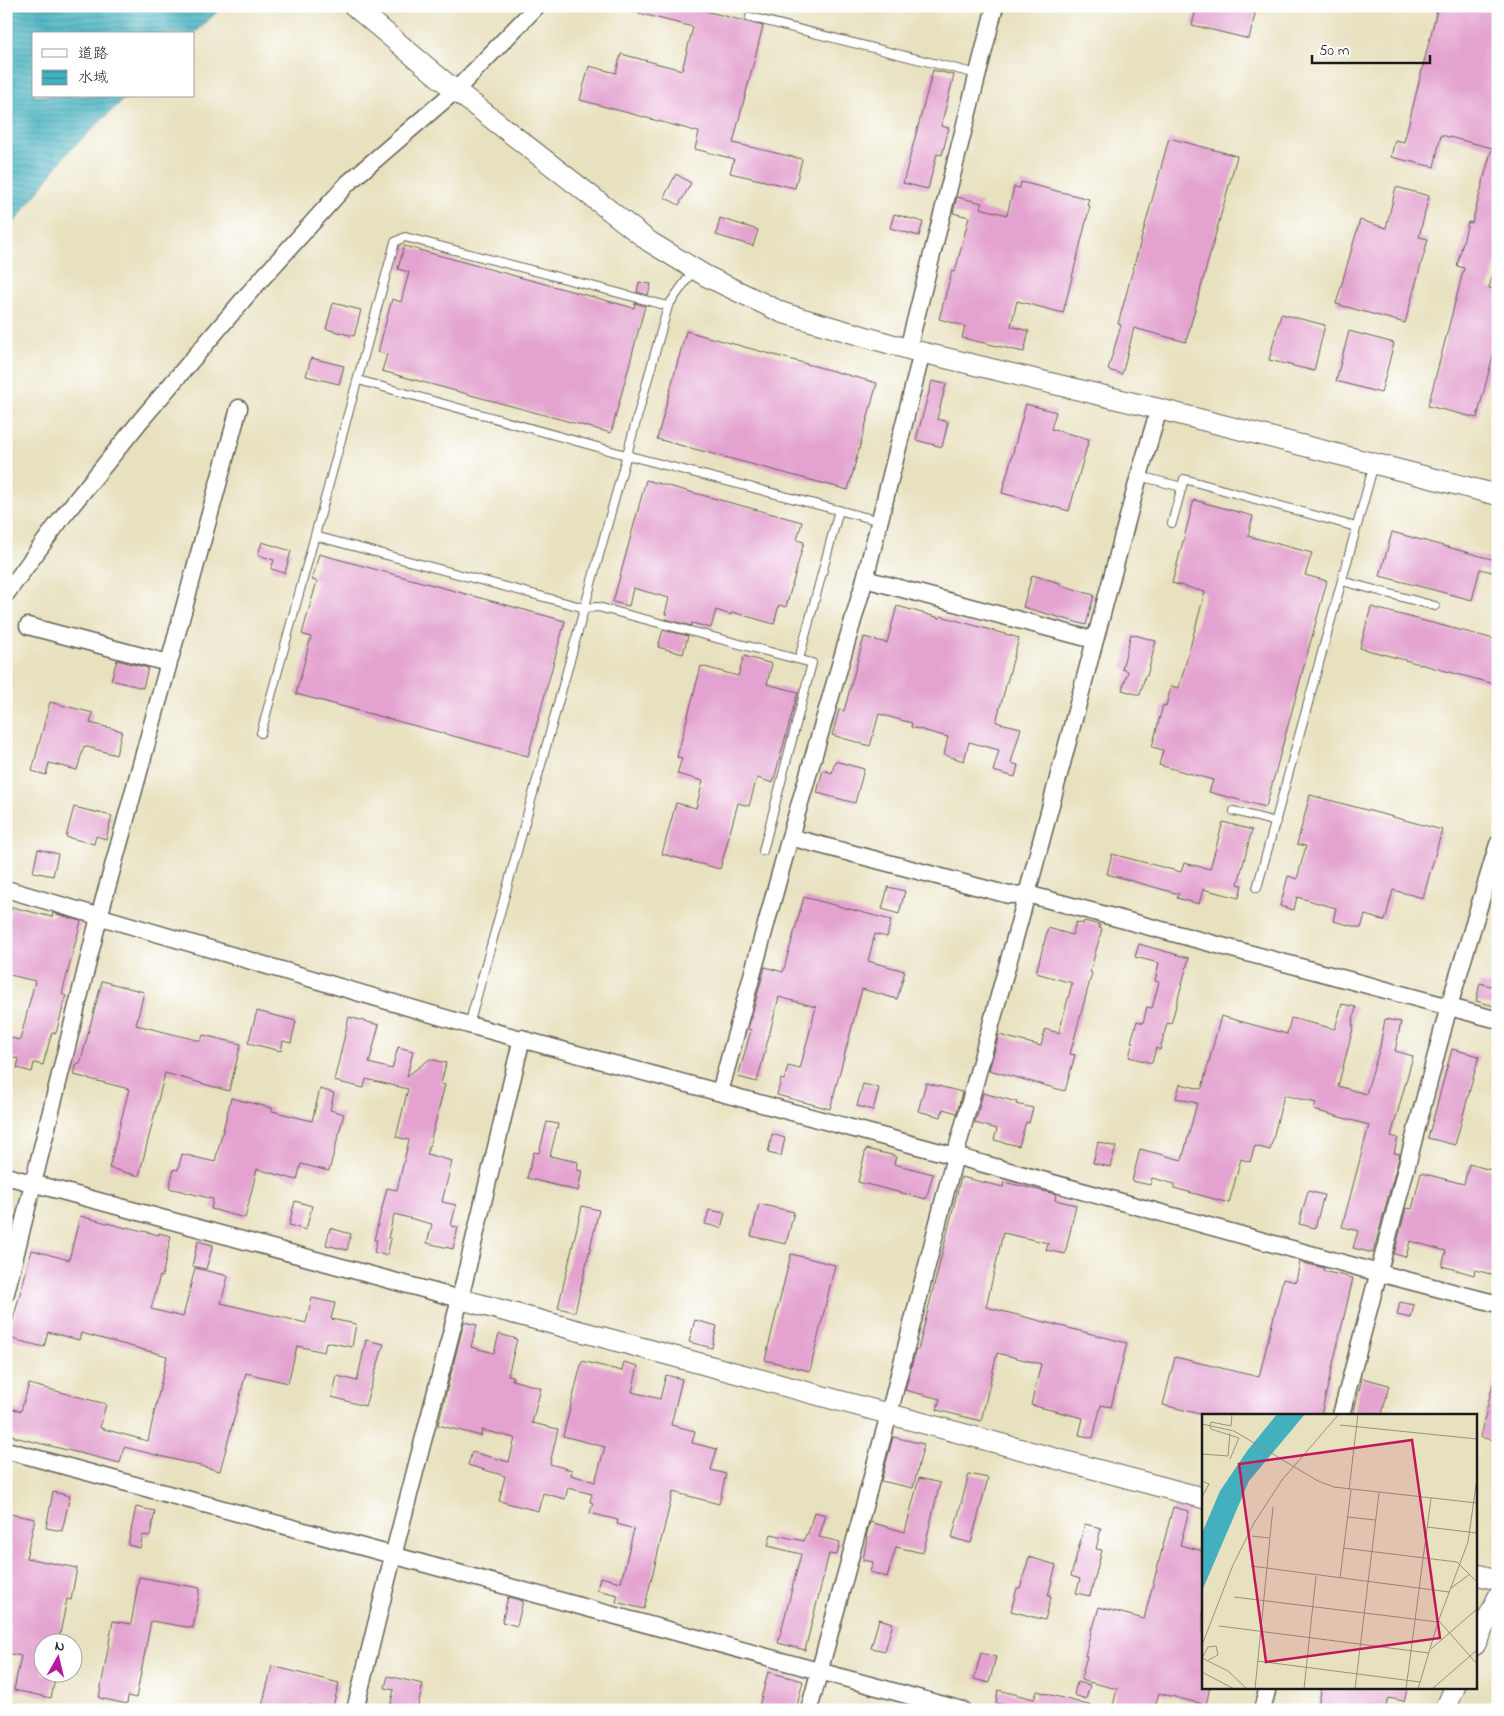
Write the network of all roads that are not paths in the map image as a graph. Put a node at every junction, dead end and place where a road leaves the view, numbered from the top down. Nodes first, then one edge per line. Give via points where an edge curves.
1 (354, 6) edge
2 (537, 6) edge
3 (995, 6) edge
4 (750, 17) dead end
5 (977, 74) junction
6 (448, 85) junction
7 (695, 269) junction
8 (668, 306) junction
9 (915, 350) junction
10 (358, 380) junction
11 (239, 408) dead end
12 (1158, 409) junction
13 (626, 455) junction
14 (1374, 464) junction
15 (1139, 476) junction
16 (1182, 487) junction
17 (1498, 495) edge
18 (839, 510) junction
19 (880, 521) junction
20 (1172, 523) dead end
21 (1356, 527) junction
22 (315, 536) junction
23 (864, 580) junction
24 (1342, 581) junction
25 (6, 594) edge
26 (1435, 606) dead end
27 (585, 608) junction
28 (28, 626) dead end
29 (1094, 640) junction
30 (798, 659) junction
31 (168, 663) junction
32 (261, 733) dead end
33 (1234, 811) dead end
34 (1276, 822) junction
35 (790, 837) junction
36 (1498, 844) edge
37 (763, 851) dead end
38 (6, 888) edge
39 (1257, 888) dead end
40 (1027, 894) junction
41 (99, 916) junction
42 (1449, 1006) junction
43 (1498, 1020) edge
44 (470, 1024) junction
45 (522, 1038) junction
46 (720, 1092) junction
47 (955, 1156) junction
48 (6, 1176) edge
49 (33, 1183) junction
50 (1379, 1273) junction
51 (6, 1292) edge
52 (460, 1299) junction
53 (1498, 1304) edge
54 (890, 1414) junction
55 (1341, 1414) edge
56 (6, 1450) edge
57 (1202, 1498) edge
58 (393, 1556) junction
59 (1476, 1574) edge
60 (1498, 1580) edge
61 (1498, 1597) edge
62 (1476, 1643) edge
63 (819, 1671) junction
64 (1268, 1688) edge
65 (1455, 1688) edge
66 (354, 1710) edge
67 (809, 1710) edge
68 (962, 1710) edge
69 (1262, 1710) edge
70 (1445, 1710) edge

1 - 6 street
2 - 6 street
3 - 5 street
4 - 5 lane
5 - 9 street
6 - 7 street via 650,242
6 - 25 street via 348,184 248,294 64,515
7 - 8 lane
7 - 9 street via 783,313
8 - 10 lane via 405,237 395,242
8 - 13 lane
9 - 12 street
9 - 19 street
10 - 13 lane
10 - 22 lane
11 - 31 street
12 - 14 street
12 - 15 street
13 - 18 lane
13 - 27 lane
14 - 17 street
14 - 21 lane
15 - 16 lane
15 - 29 street
16 - 20 lane
16 - 21 lane via 1184,479
18 - 19 lane
18 - 30 lane
19 - 23 street
21 - 24 lane
22 - 27 lane
22 - 32 lane
23 - 29 street
23 - 35 street
24 - 26 lane
24 - 34 lane
27 - 30 lane via 598,607
27 - 44 lane
28 - 31 street
29 - 40 street
30 - 37 lane via 812,663
31 - 41 street
33 - 34 lane
34 - 39 lane
35 - 40 street via 1009,895
35 - 46 street
36 - 42 street
38 - 41 street
40 - 42 street
40 - 47 street
41 - 44 street
41 - 49 street
42 - 43 street
42 - 50 street
44 - 45 street
45 - 46 street
45 - 52 street
46 - 47 street
47 - 50 street
47 - 54 street
48 - 49 street
49 - 51 street
49 - 52 street
50 - 53 street
50 - 55 street
52 - 54 street
52 - 58 street
54 - 57 street
54 - 63 street
56 - 58 street
58 - 63 street
58 - 66 street
59 - 60 street
61 - 62 street
63 - 67 street
63 - 68 street
64 - 69 street
65 - 70 street

